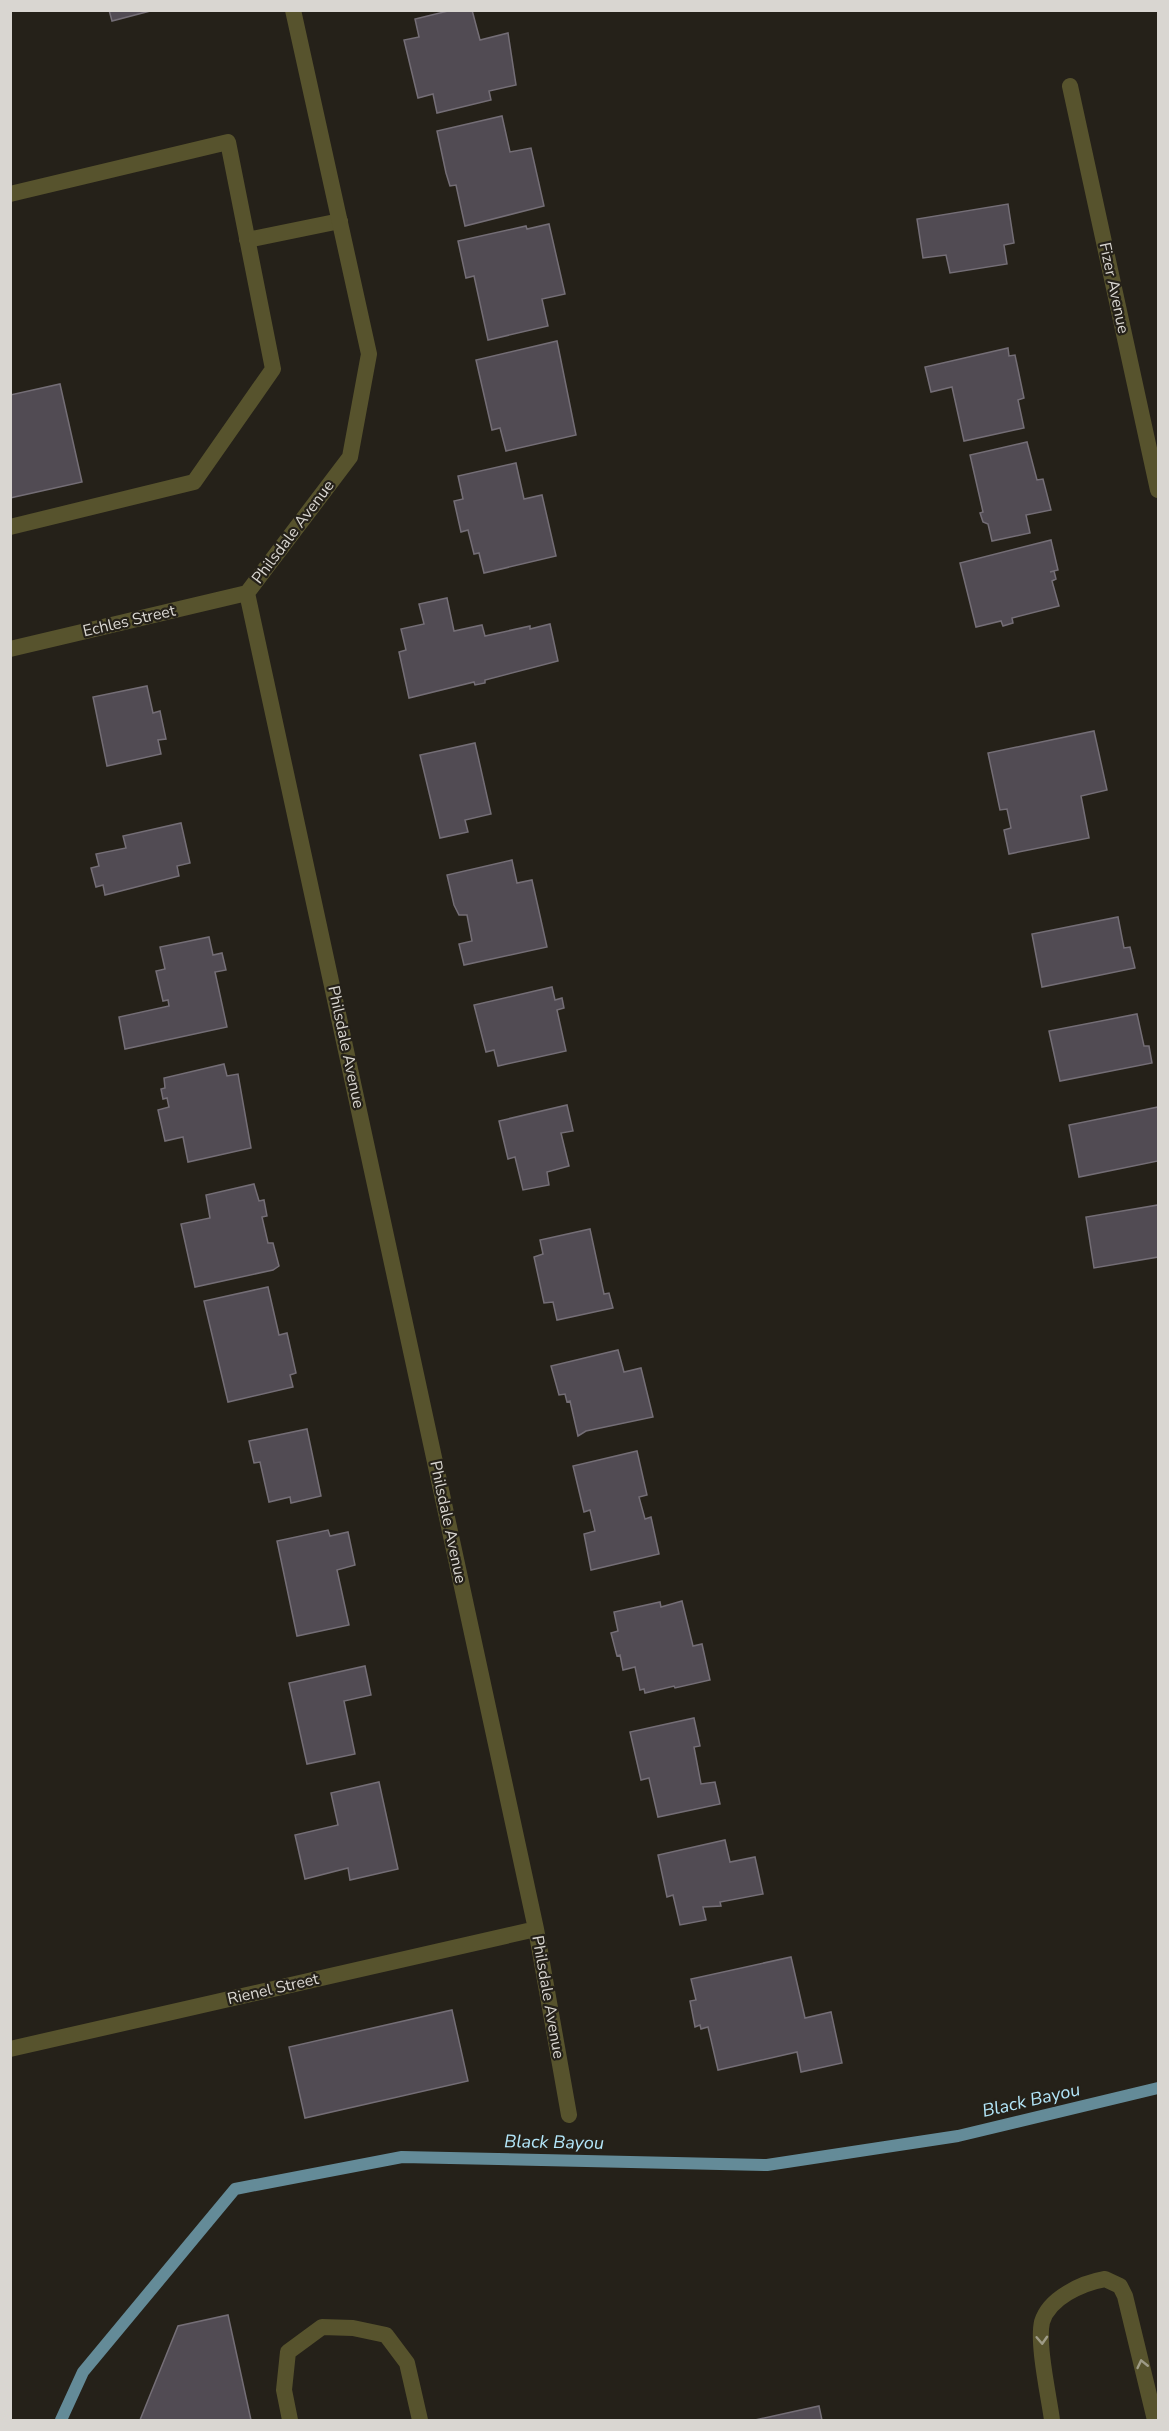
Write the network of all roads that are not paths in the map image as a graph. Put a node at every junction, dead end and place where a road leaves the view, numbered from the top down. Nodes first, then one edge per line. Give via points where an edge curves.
1 (293, 10) edge
2 (1070, 86) dead end
3 (10, 194) edge
4 (340, 221) junction
5 (247, 240) junction
6 (1158, 489) edge
7 (10, 527) edge
8 (248, 593) junction
9 (10, 649) edge
10 (536, 1929) junction
11 (10, 2049) edge
12 (569, 2115) dead end
13 (290, 2421) edge
14 (420, 2421) edge
15 (1052, 2421) edge
16 (1155, 2421) edge

1 - 4 street, Philsdale Avenue
2 - 6 street, Fizer Avenue
3 - 5 street via 228,142
4 - 5 street
4 - 8 street, Philsdale Avenue via 369,354 350,457
5 - 7 street via 273,369 194,482
8 - 9 street, Echles Street
8 - 10 street, Philsdale Avenue
10 - 11 street, Rienel Street
10 - 12 street, Philsdale Avenue
13 - 14 street via 284,2390 288,2352 322,2327 386,2335 408,2364
16 -> 15 street via 1125,2296 1120,2286 1105,2279 1065,2295 1051,2307 1042,2324

